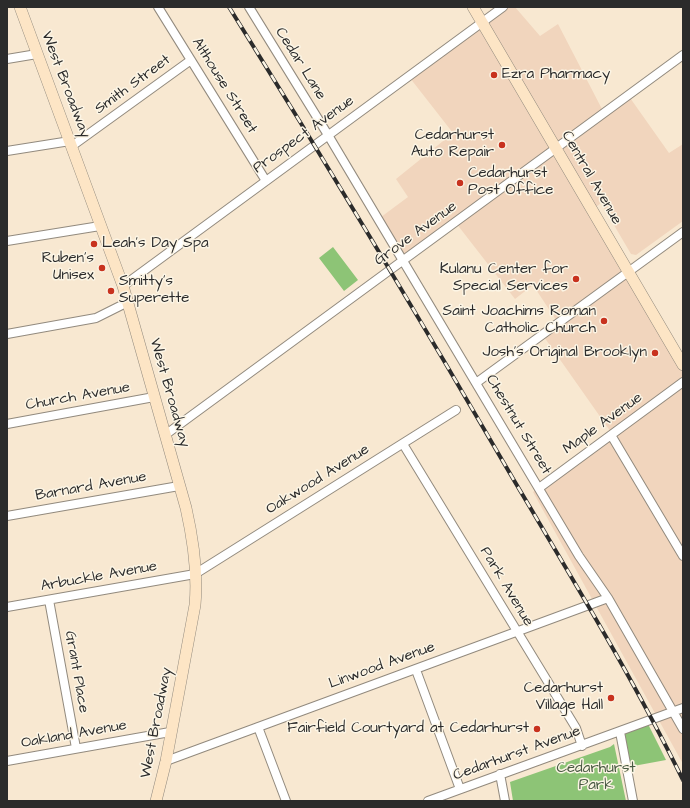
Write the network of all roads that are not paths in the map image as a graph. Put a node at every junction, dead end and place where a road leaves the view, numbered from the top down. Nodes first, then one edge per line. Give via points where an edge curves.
1 (158, 7) edge
2 (249, 7) edge
3 (473, 7) edge
4 (503, 7) edge
5 (22, 8) edge
6 (482, 22) junction
7 (37, 54) junction
8 (683, 55) edge
9 (7, 59) edge
10 (191, 60) junction
11 (328, 135) junction
12 (71, 143) junction
13 (556, 148) junction
14 (7, 151) edge
15 (266, 180) junction
16 (100, 226) junction
17 (683, 232) edge
18 (7, 241) edge
19 (403, 260) junction
20 (628, 272) junction
21 (123, 286) junction
22 (128, 302) junction
23 (7, 334) edge
24 (683, 365) edge
25 (683, 382) edge
26 (476, 383) junction
27 (154, 397) junction
28 (456, 410) dead end
29 (7, 424) edge
30 (165, 435) junction
31 (611, 435) junction
32 (403, 444) junction
33 (180, 486) junction
34 (539, 488) junction
35 (7, 516) edge
36 (683, 556) edge
37 (195, 574) junction
38 (608, 598) junction
39 (49, 600) junction
40 (7, 607) edge
41 (517, 632) junction
42 (416, 670) junction
43 (683, 708) edge
44 (673, 711) junction
45 (258, 727) junction
46 (683, 729) edge
47 (170, 732) junction
48 (620, 732) junction
49 (582, 746) junction
50 (76, 748) junction
51 (7, 761) edge
52 (166, 761) junction
53 (500, 774) junction
54 (460, 789) junction
55 (156, 801) edge
56 (286, 801) edge
57 (428, 801) edge
58 (505, 801) edge
59 (633, 801) edge

1 - 10 street, Althouse Street
2 - 11 street, Cedar Lane
3 - 6 main road, Central Avenue
4 - 6 street, Prospect Avenue
5 - 7 main road, West Broadway
6 - 11 street, Prospect Avenue
6 - 13 main road, Central Avenue
7 - 9 street
7 - 12 main road, West Broadway
8 - 13 street, Grove Avenue
10 - 12 street, Smith Street
10 - 15 street, Althouse Street
11 - 15 street, Prospect Avenue
11 - 19 street, Chestnut Street
12 - 14 street
12 - 16 main road, West Broadway
13 - 19 street, Grove Avenue
13 - 20 main road, Central Avenue
15 - 21 street, Prospect Avenue
16 - 18 street
16 - 21 main road, West Broadway
17 - 20 street
19 - 26 street, Chestnut Street
19 - 30 street, Grove Avenue
20 - 24 main road, Central Avenue
20 - 26 street
21 - 22 main road, West Broadway
22 - 23 street via 96,318
22 - 27 main road, West Broadway
25 - 31 street, Maple Avenue
26 - 34 street, Chestnut Street
27 - 29 street, Church Avenue
27 - 30 main road, West Broadway
28 - 32 street, Oakwood Avenue
30 - 33 main road, West Broadway
31 - 34 street, Maple Avenue
31 - 36 street
32 - 37 street, Oakwood Avenue
32 - 41 street, Park Avenue
33 - 35 street, Barnard Avenue
33 - 37 main road, West Broadway via 191,533
34 - 38 street, Chestnut Street via 579,556
37 - 39 street, Arbuckle Avenue
37 - 47 main road, West Broadway via 195,605
38 - 41 street, Linwood Avenue
38 - 44 street, Chestnut Street
39 - 40 street, Arbuckle Avenue
39 - 50 street, Grant Place
41 - 42 street, Linwood Avenue
41 - 49 street, Park Avenue via 576,728
42 - 45 street, Linwood Avenue
42 - 54 street
43 - 44 street, Cedarhurst Avenue
44 - 46 street, Chestnut Street
44 - 48 street, Cedarhurst Avenue
45 - 52 street, Linwood Avenue
45 - 56 street
47 - 50 street, Oakland Avenue
47 - 52 main road, West Broadway
48 - 49 street, Cedarhurst Avenue
48 - 59 street
49 - 53 street, Cedarhurst Avenue
50 - 51 street, Oakland Avenue
52 - 55 main road, West Broadway
53 - 54 street, Cedarhurst Avenue
53 - 58 street
54 - 57 street, Cedarhurst Avenue

